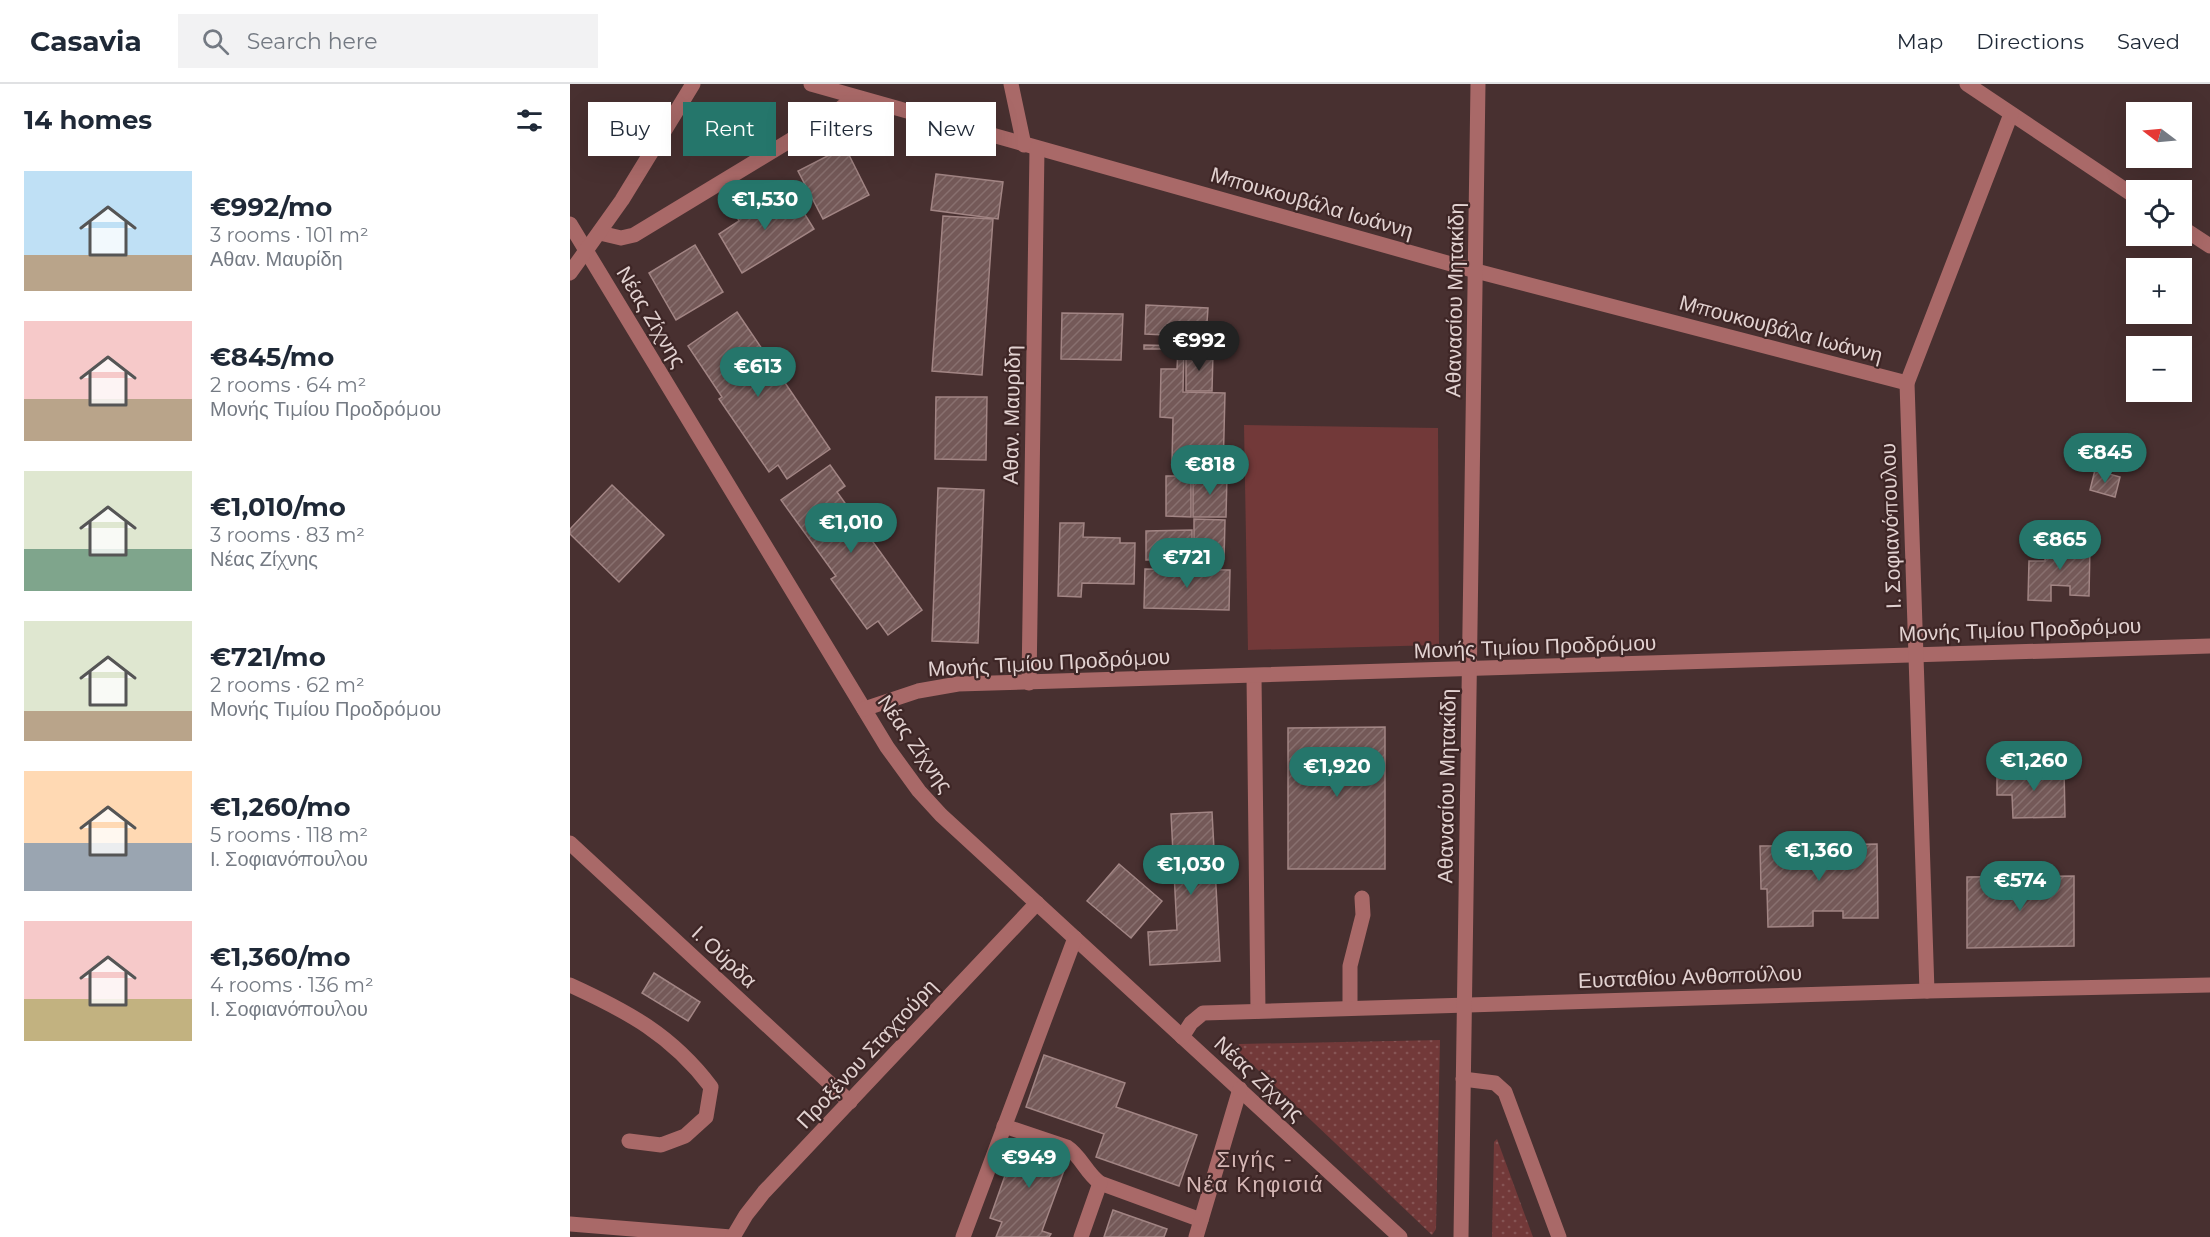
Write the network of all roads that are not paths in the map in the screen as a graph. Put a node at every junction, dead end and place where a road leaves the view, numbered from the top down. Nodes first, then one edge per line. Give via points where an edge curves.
1 (693, 84) edge
2 (812, 84) edge
3 (1011, 84) edge
4 (1478, 84) edge
5 (1967, 84) edge
6 (855, 97) junction
7 (2011, 114) junction
8 (1031, 147) junction
9 (2126, 190) edge
10 (570, 224) edge
11 (600, 233) junction
12 (2192, 234) edge
13 (2210, 246) edge
14 (586, 250) junction
15 (1476, 271) junction
16 (570, 273) edge
17 (1907, 383) junction
18 (2210, 646) edge
19 (1916, 654) junction
20 (1470, 671) junction
21 (1254, 676) junction
22 (1029, 683) junction
23 (864, 709) junction
24 (570, 843) edge
25 (1362, 898) dead end
26 (1037, 903) junction
27 (1075, 938) junction
28 (570, 985) edge
29 (2210, 985) edge
30 (1927, 992) junction
31 (1464, 1005) junction
32 (1350, 1008) junction
33 (1258, 1011) junction
34 (1182, 1037) junction
35 (1463, 1079) junction
36 (1240, 1089) junction
37 (850, 1102) junction
38 (1004, 1126) junction
39 (629, 1141) dead end
40 (1100, 1182) junction
41 (1201, 1220) junction
42 (570, 1224) edge
43 (1396, 1235) edge
44 (732, 1237) edge
45 (963, 1237) edge
46 (1081, 1237) edge
47 (1196, 1237) edge
48 (1461, 1237) edge
49 (1559, 1237) edge

1 - 11 street
2 - 6 street, Μπουκουβάλα Ιωάννη
3 - 8 street, Αθαν. Μαυρίδη
4 - 15 street, Αθανασίου Μητακίδη
5 - 7 street
6 - 8 street, Μπουκουβάλα Ιωάννη
6 - 11 street via 832,115 634,235 621,238
7 - 9 street
7 - 17 street, Ι. Σοφιανόπουλου
8 - 15 street, Μπουκουβάλα Ιωάννη
8 - 22 street, Αθαν. Μαυρίδη
10 - 14 street, Νέας Ζίχνης
11 - 14 street
12 - 13 street
14 - 16 street
14 - 23 street, Νέας Ζίχνης
15 - 17 street, Μπουκουβάλα Ιωάννη
15 - 20 street, Αθανασίου Μητακίδη
17 - 19 street, Ι. Σοφιανόπουλου
18 - 19 street, Μονής Τιμίου Προδρόμου
19 - 20 street, Μονής Τιμίου Προδρόμου
19 - 30 street, Ι. Σοφιανόπουλου
20 - 21 street, Μονής Τιμίου Προδρόμου
20 - 31 street, Αθανασίου Μητακίδη
21 - 22 street, Μονής Τιμίου Προδρόμου
21 - 33 street
22 - 23 street, Μονής Τιμίου Προδρόμου via 933,687
23 - 26 street, Νέας Ζίχνης via 926,799
24 - 37 street, Ι. Ούρδα
25 - 32 street via 1363,915 1350,966
26 - 27 street, Νέας Ζίχνης
26 - 37 street, Προξένου Σταχτούρη
27 - 34 street, Νέας Ζίχνης
27 - 38 street
28 - 39 street via 615,1006 662,1035 711,1086 706,1117 684,1136 661,1145
29 - 30 street, Ευσταθίου Ανθοπούλου
30 - 31 street, Ευσταθίου Ανθοπούλου
31 - 32 street, Ευσταθίου Ανθοπούλου
31 - 35 street, Αθανασίου Μητακίδη
32 - 33 street, Ευσταθίου Ανθοπούλου
33 - 34 street, Ευσταθίου Ανθοπούλου via 1203,1013
34 - 36 street, Νέας Ζίχνης
35 - 48 street, Αθανασίου Μητακίδη
35 - 49 street via 1495,1083 1505,1092
36 - 41 street
36 - 43 street, Νέας Ζίχνης
37 - 44 street, Προξένου Σταχτούρη via 764,1192
38 - 40 street via 1074,1151
38 - 45 street
40 - 41 street
40 - 46 street
41 - 47 street
42 - 44 street

